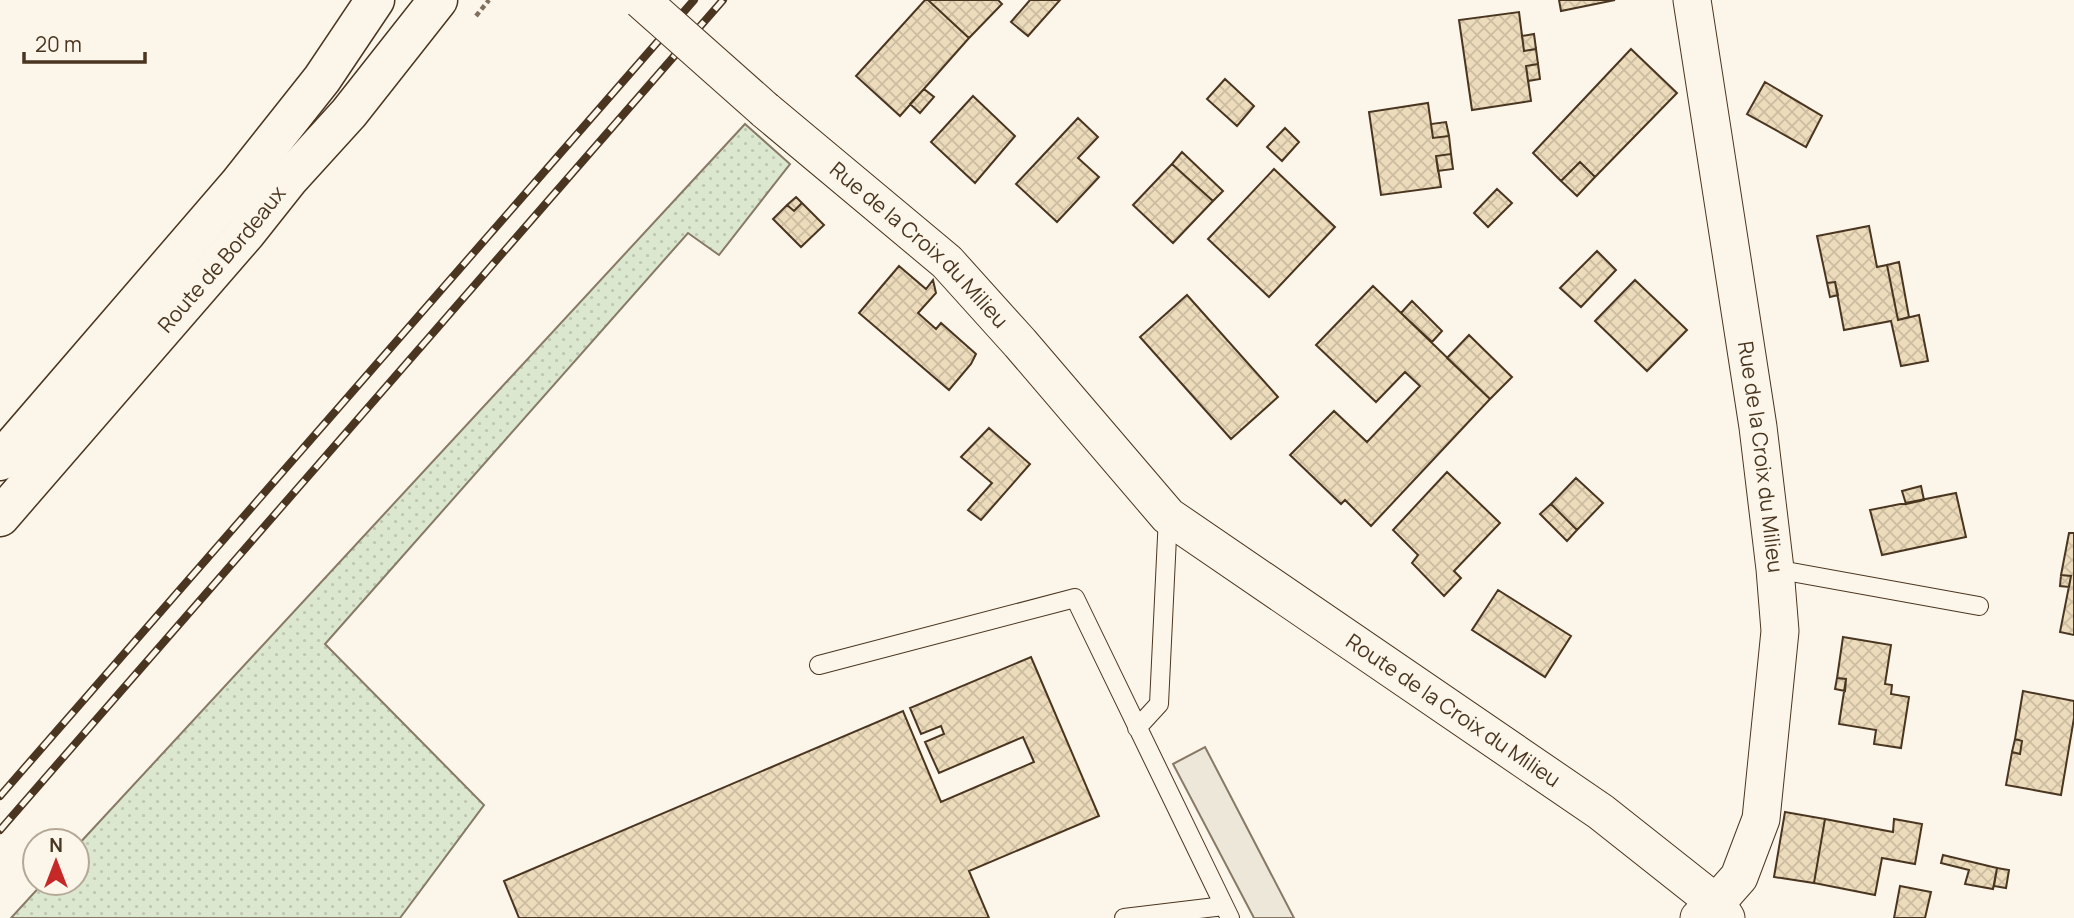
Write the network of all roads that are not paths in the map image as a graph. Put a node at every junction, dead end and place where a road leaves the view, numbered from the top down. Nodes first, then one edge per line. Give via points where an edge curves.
1 (375, 0) edge
2 (438, 0) edge
3 (641, 0) edge
4 (1692, 0) edge
5 (0, 461) edge
6 (1168, 516) junction
7 (0, 517) edge
8 (1775, 569) junction
9 (1979, 606) dead end
10 (819, 665) dead end
11 (1137, 728) junction
12 (1227, 912) edge
13 (1714, 913) edge
14 (1124, 918) edge

1 - 5 main road, Route de Bordeaux via 322,79 238,185
2 - 7 main road, Route de Bordeaux via 349,113
3 - 6 street, Rue de la Croix du Milieu, bridge via 947,262
4 - 8 street, Rue de la Croix du Milieu via 1758,427
6 - 11 lane via 1159,704
6 - 13 street, Route de la Croix du Milieu via 1601,812
8 - 9 lane
8 - 13 street, Rue de la Croix du Milieu via 1780,631 1761,819 1739,877
10 - 11 lane via 1075,598
11 - 12 lane
12 - 14 lane

